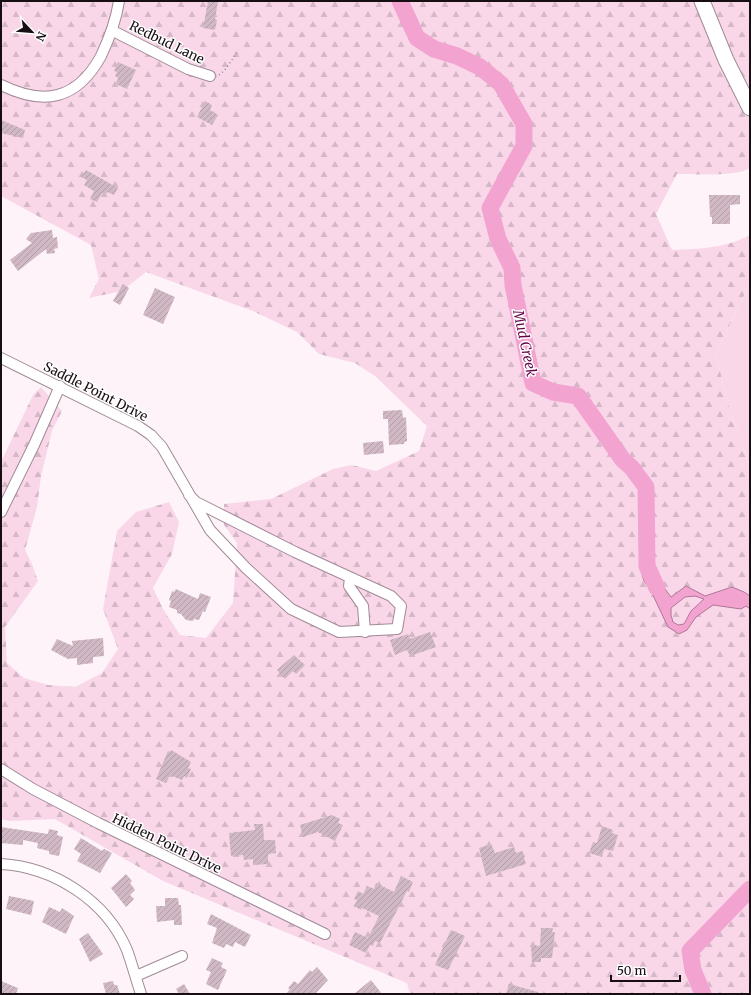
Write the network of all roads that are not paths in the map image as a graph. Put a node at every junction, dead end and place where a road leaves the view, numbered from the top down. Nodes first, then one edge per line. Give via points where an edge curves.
1 (119, 1) edge
2 (702, 1) edge
3 (113, 30) junction
4 (210, 76) road end
5 (1, 85) edge
6 (750, 108) edge
7 (1, 358) edge
8 (60, 386) junction
9 (189, 495) junction
10 (1, 512) edge
11 (350, 578) junction
12 (365, 632) junction
13 (1, 769) edge
14 (1, 864) edge
15 (325, 934) dead end
16 (182, 956) dead end
17 (136, 976) junction
18 (140, 994) edge

1 - 3 street
2 - 6 street via 726,60
3 - 4 street, Redbud Lane via 188,69
3 - 5 street via 95,67 71,90 55,96 38,97 21,94
7 - 8 street, Saddle Point Drive
8 - 9 street, Saddle Point Drive via 148,433 162,446
8 - 10 street
9 - 11 street via 196,502
9 - 12 street, Saddle Point Drive via 210,530 246,568 291,609 339,632
11 - 12 street via 349,586 363,606
11 - 12 street, Saddle Point Drive via 390,596 401,606 396,629
13 - 15 street, Hidden Point Drive via 105,827
14 - 17 street via 44,873 64,882 88,899 118,935
16 - 17 street
17 - 18 street

